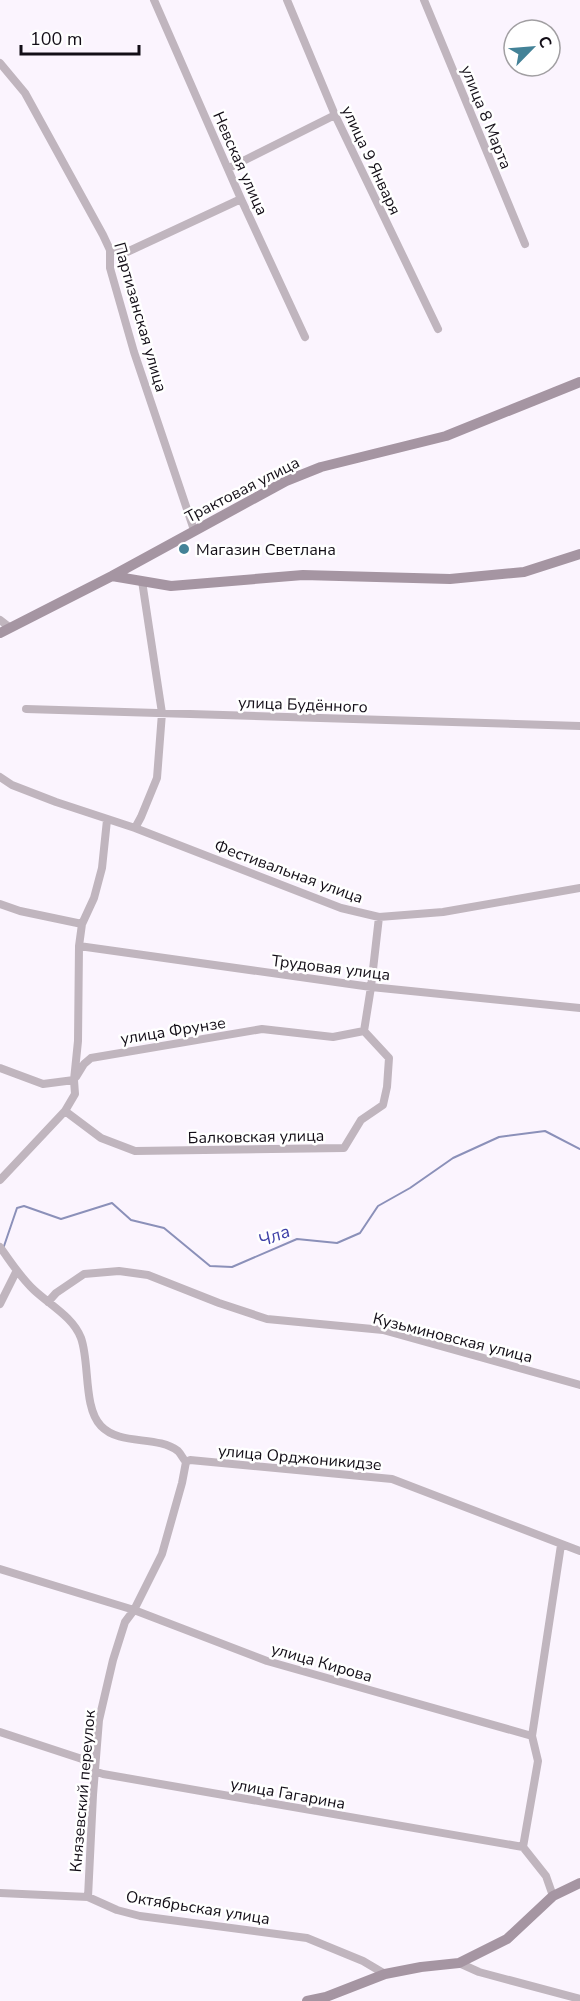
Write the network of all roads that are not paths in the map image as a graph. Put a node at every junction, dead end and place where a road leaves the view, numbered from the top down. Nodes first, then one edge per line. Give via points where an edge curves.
1 (154, 0) edge
2 (288, 0) edge
3 (424, 0) edge
4 (0, 63) edge
5 (335, 115) junction
6 (229, 168) junction
7 (241, 199) junction
8 (525, 244) dead end
9 (110, 250) junction
10 (438, 329) dead end
11 (305, 337) dead end
12 (580, 382) edge
13 (194, 530) junction
14 (580, 554) edge
15 (112, 576) junction
16 (142, 581) junction
17 (3, 627) edge
18 (26, 709) dead end
19 (162, 713) junction
20 (580, 726) edge
21 (0, 777) edge
22 (107, 820) junction
23 (135, 828) junction
24 (580, 888) edge
25 (0, 904) edge
26 (378, 917) junction
27 (82, 924) junction
28 (79, 946) junction
29 (371, 987) junction
30 (580, 1008) edge
31 (364, 1031) junction
32 (0, 1068) edge
33 (74, 1080) junction
34 (65, 1111) junction
35 (0, 1180) edge
36 (0, 1247) edge
37 (16, 1272) junction
38 (48, 1302) junction
39 (0, 1304) edge
40 (580, 1385) edge
41 (186, 1462) junction
42 (561, 1545) junction
43 (580, 1551) edge
44 (0, 1569) edge
45 (134, 1610) junction
46 (0, 1732) edge
47 (532, 1736) junction
48 (94, 1771) junction
49 (523, 1847) junction
50 (580, 1883) edge
51 (0, 1893) edge
52 (553, 1896) junction
53 (88, 1897) junction
54 (459, 1963) junction
55 (385, 1974) junction
56 (580, 1999) edge
57 (307, 2001) edge

1 - 6 street, Невская улица
2 - 5 street, улица 9 Января
3 - 8 street, улица 8 Марта
4 - 9 street, Партизанская улица via 25,93
5 - 6 street
5 - 10 street, улица 9 Января
6 - 7 street, Невская улица
7 - 9 street via 127,252
7 - 11 street, Невская улица
9 - 13 street, Партизанская улица via 110,268 134,352
12 - 13 street, Трактовая улица via 446,435 321,467 286,481
13 - 15 street, Трактовая улица
14 - 16 street via 524,572 450,579 303,575 171,586
15 - 16 street
15 - 17 street, Трактовая улица
16 - 19 street
18 - 19 street, улица Будённого
19 - 20 street, улица Будённого
19 - 23 street via 157,778
21 - 22 street, Фестивальная улица
22 - 23 street, Фестивальная улица
22 - 27 street via 102,867
23 - 26 street, Фестивальная улица via 341,908
24 - 26 street, Фестивальная улица via 443,912
25 - 27 street
26 - 29 street
27 - 28 street
28 - 29 street, Трудовая улица
28 - 33 street
29 - 30 street, Трудовая улица
29 - 31 street
31 - 33 street, улица Фрунзе via 333,1037 262,1029 157,1046 91,1058
31 - 34 street, Балковская улица via 389,1058 387,1087 383,1105 362,1120 344,1148 135,1151 101,1138
32 - 33 street via 43,1084
33 - 34 street via 75,1094
34 - 35 street
36 - 37 street
37 - 38 street
37 - 39 street
38 - 40 street, Кузьминовская улица via 84,1274 119,1271 148,1275 267,1319 383,1330
38 - 41 street via 75,1325 81,1340 92,1414 101,1427 114,1436 168,1446
41 - 42 street, улица Орджоникидзе via 392,1479
41 - 45 street, Князевский переулок via 162,1554
42 - 43 street, улица Орджоникидзе
42 - 47 street
44 - 45 street, улица Кирова
45 - 47 street, улица Кирова via 267,1661
45 - 48 street, Князевский переулок via 125,1622 113,1660 99,1720
46 - 48 street, улица Гагарина via 82,1759
47 - 49 street via 538,1761
48 - 49 street, улица Гагарина
48 - 53 street, Князевский переулок
49 - 52 street via 546,1876
50 - 52 street
51 - 53 street, Октябрьская улица
52 - 54 street via 507,1939
53 - 55 street, Октябрьская улица via 140,1916 307,1938
54 - 55 street
54 - 56 street
55 - 57 street

